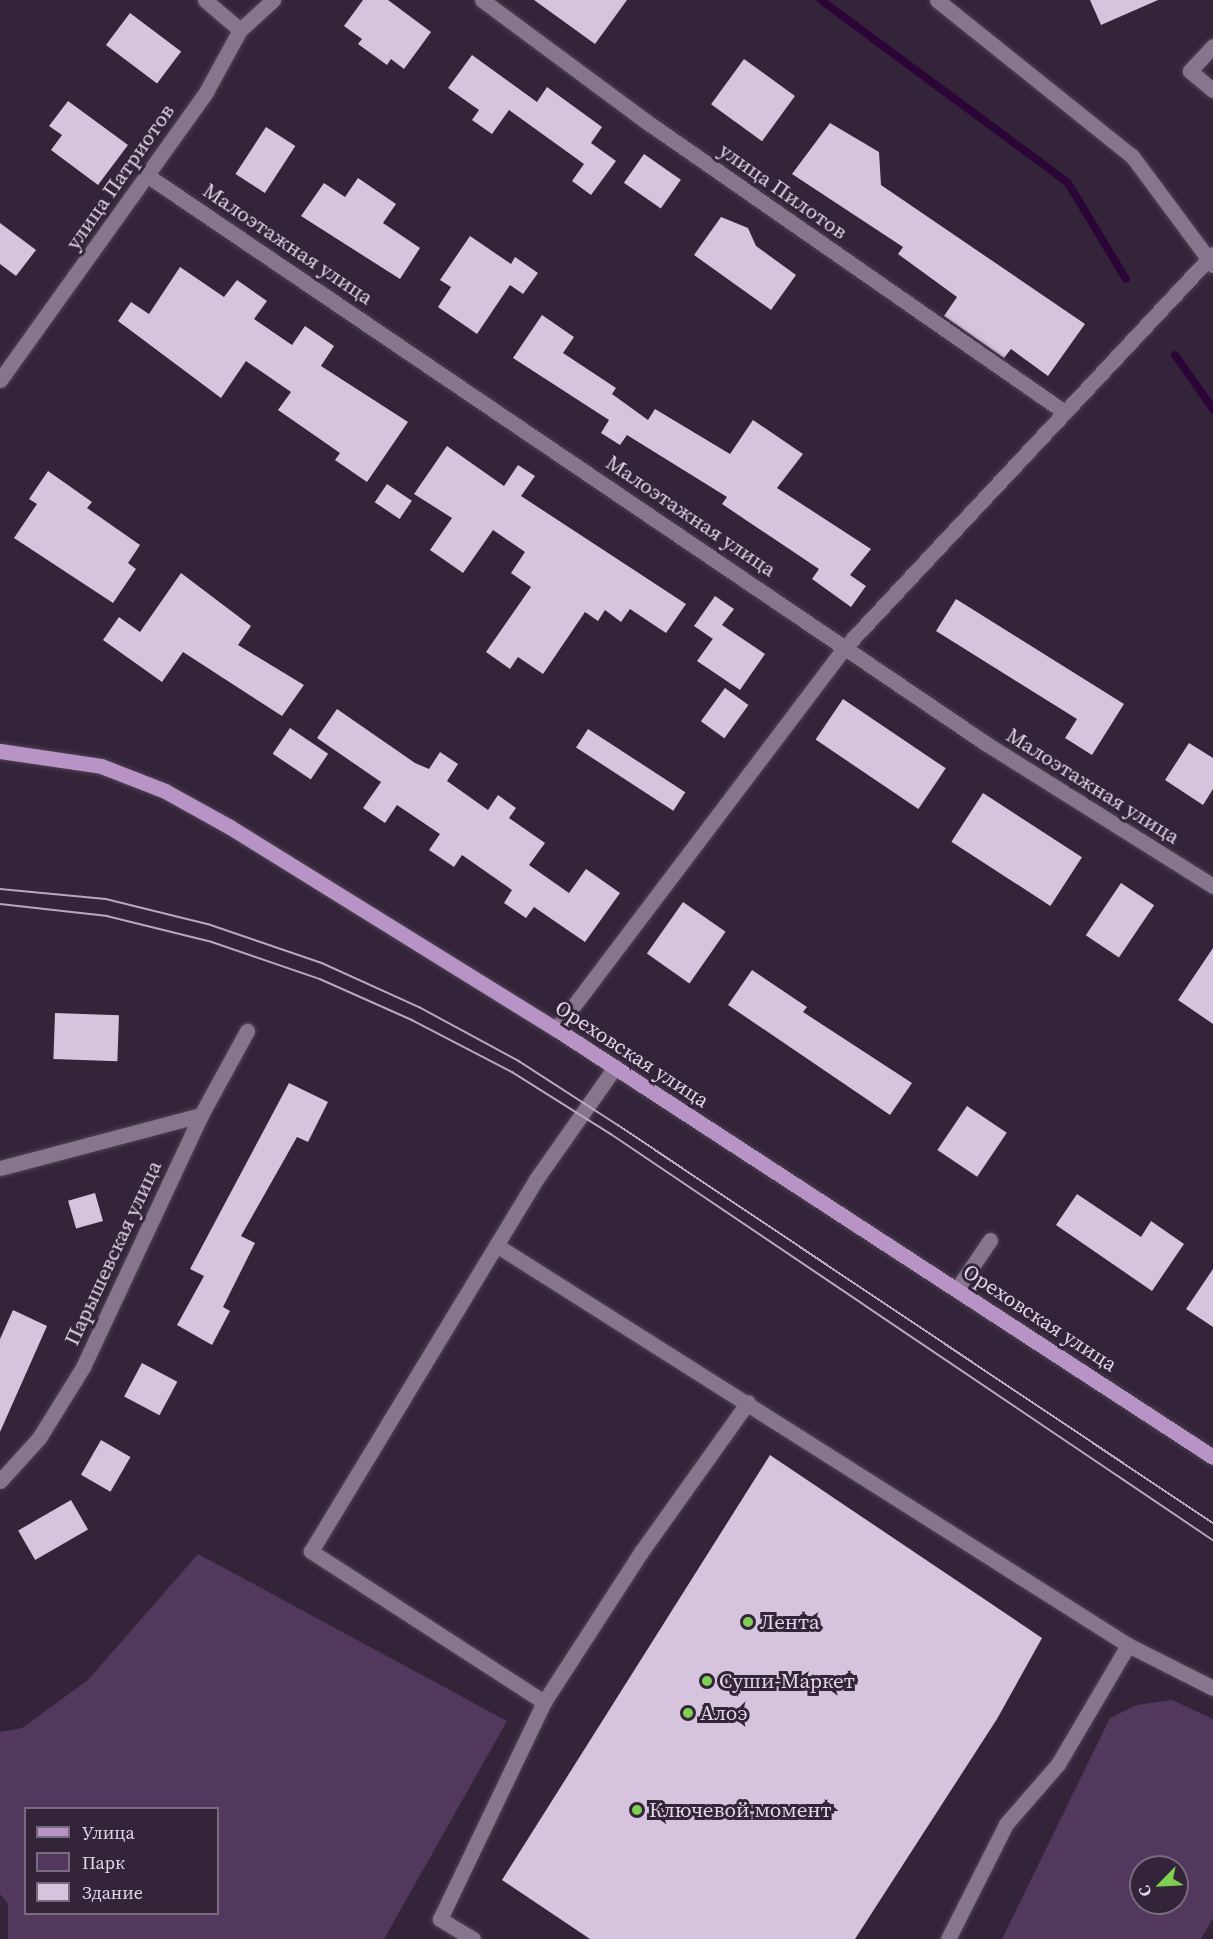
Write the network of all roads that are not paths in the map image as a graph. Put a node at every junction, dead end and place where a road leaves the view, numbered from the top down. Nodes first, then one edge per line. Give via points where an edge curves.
1 (205, 0) edge
2 (273, 0) edge
3 (482, 0) edge
4 (937, 0) edge
5 (240, 30) junction
6 (1213, 46) edge
7 (1213, 90) edge
8 (148, 176) junction
9 (1212, 260) edge
10 (0, 351) edge
11 (13, 361) junction
12 (0, 380) edge
13 (1063, 411) junction
14 (846, 646) junction
15 (0, 751) edge
16 (1213, 886) edge
17 (556, 1029) junction
18 (247, 1031) dead end
19 (615, 1068) junction
20 (201, 1115) junction
21 (0, 1168) edge
22 (990, 1240) dead end
23 (496, 1245) junction
24 (957, 1288) junction
25 (748, 1402) junction
26 (1213, 1457) edge
27 (0, 1480) edge
28 (1128, 1645) junction
29 (1213, 1688) edge
30 (544, 1702) junction
31 (473, 1939) edge
32 (948, 1939) edge

1 - 5 street
2 - 5 street, улица Патриотов
3 - 13 street, улица Пилотов via 647,122
4 - 9 street via 1132,156
5 - 8 street, улица Патриотов
6 - 7 street via 1190,71
8 - 11 street, улица Патриотов
8 - 14 street, Малоэтажная улица
9 - 13 street
10 - 11 street
11 - 12 street, улица Патриотов
13 - 14 street
14 - 16 street, Малоэтажная улица via 985,743
14 - 17 street
15 - 17 main road, Ореховская улица via 101,766 165,791 348,897
17 - 19 main road, Ореховская улица
18 - 20 street, Парышевская улица
19 - 23 street
19 - 24 main road, Ореховская улица
20 - 21 street
20 - 27 street, Парышевская улица via 82,1367 39,1438
22 - 24 street
23 - 25 street
23 - 30 street via 311,1551
24 - 26 main road, Ореховская улица
25 - 28 street
25 - 30 street via 640,1552
28 - 29 street
28 - 32 street via 1058,1764 1006,1824
30 - 31 street via 440,1919

